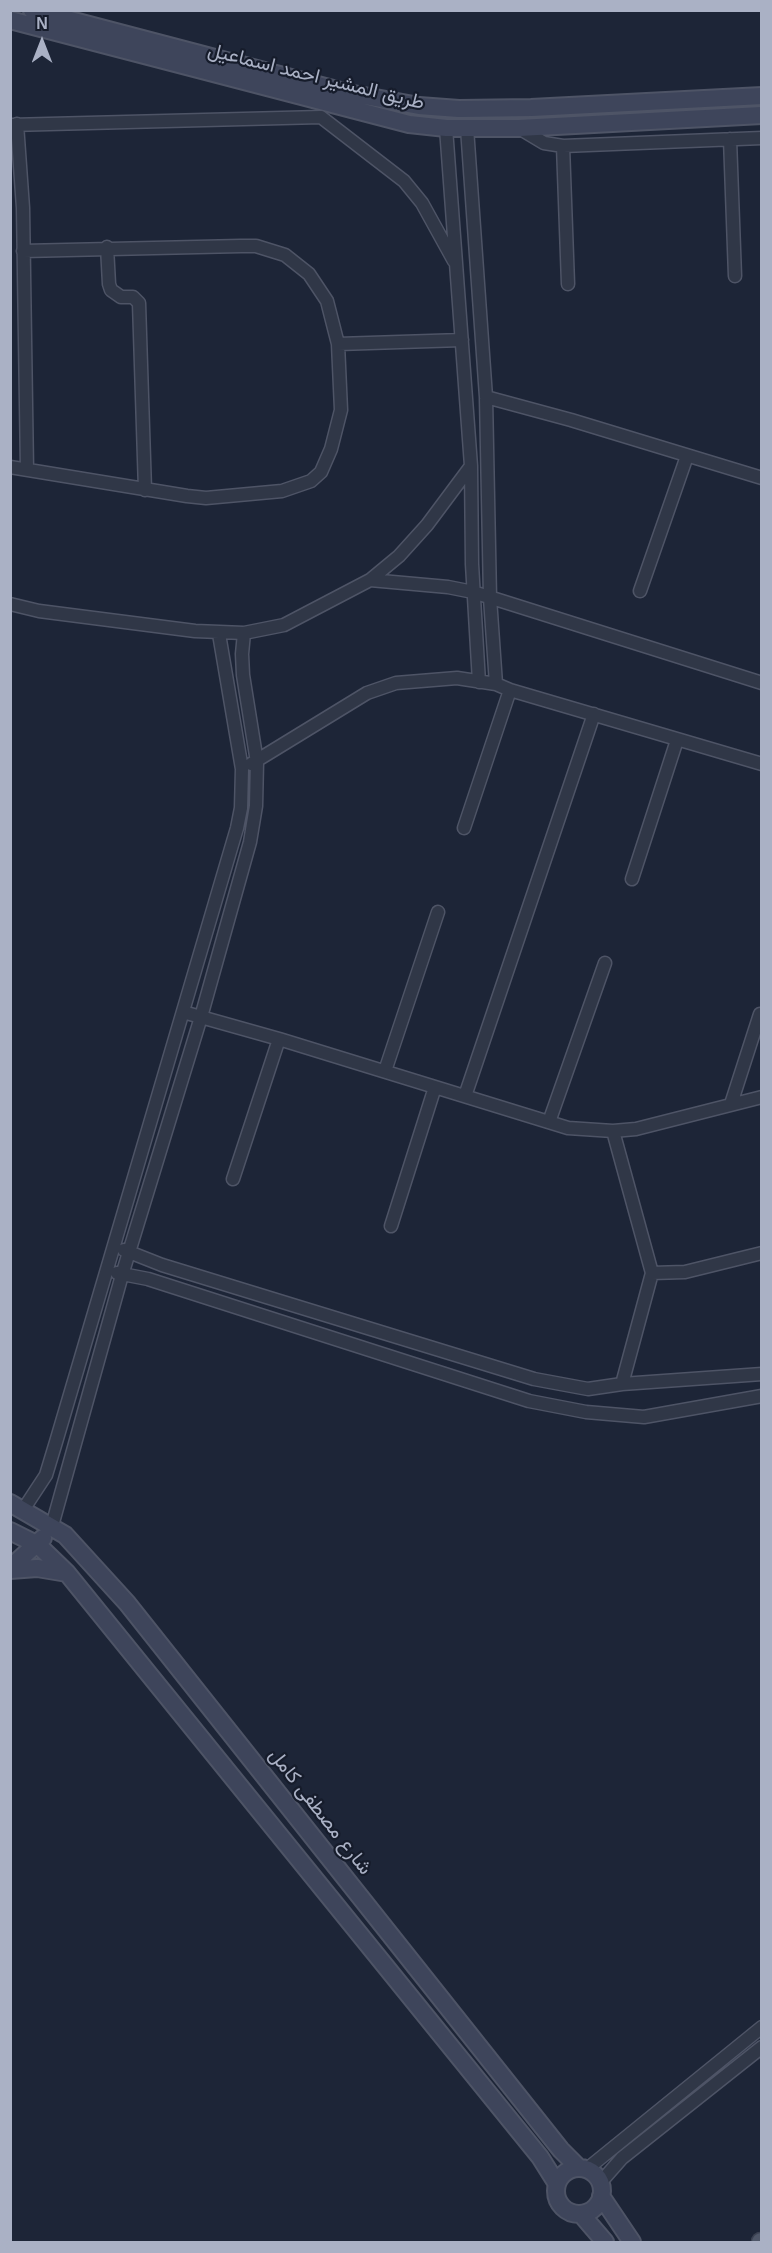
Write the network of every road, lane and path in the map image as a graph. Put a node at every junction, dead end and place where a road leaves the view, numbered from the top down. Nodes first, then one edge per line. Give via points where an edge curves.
1 (32, 10) edge
2 (10, 20) edge
3 (762, 96) edge
4 (442, 108) junction
5 (323, 110) junction
6 (762, 115) edge
7 (14, 125) edge
8 (444, 128) junction
9 (467, 128) junction
10 (519, 128) junction
11 (762, 138) edge
12 (729, 139) junction
13 (563, 146) junction
14 (107, 248) junction
15 (23, 251) junction
16 (456, 264) junction
17 (735, 276) dead end
18 (568, 284) dead end
19 (462, 340) junction
20 (338, 344) junction
21 (486, 397) junction
22 (687, 456) junction
23 (471, 466) junction
24 (10, 467) edge
25 (27, 470) junction
26 (762, 478) edge
27 (145, 490) junction
28 (370, 580) junction
29 (640, 591) dead end
30 (473, 592) junction
31 (490, 598) junction
32 (10, 604) edge
33 (244, 633) junction
34 (219, 634) junction
35 (479, 682) junction
36 (762, 683) edge
37 (496, 684) junction
38 (510, 690) junction
39 (594, 714) junction
40 (677, 740) junction
41 (257, 762) junction
42 (762, 764) edge
43 (242, 769) junction
44 (464, 828) dead end
45 (632, 879) dead end
46 (438, 912) dead end
47 (604, 963) dead end
48 (183, 1012) junction
49 (760, 1014) edge
50 (201, 1017) junction
51 (279, 1039) junction
52 (385, 1071) junction
53 (435, 1087) junction
54 (465, 1096) junction
55 (762, 1097) edge
56 (731, 1104) junction
57 (549, 1122) junction
58 (614, 1131) junction
59 (233, 1179) dead end
60 (392, 1226) dead end
61 (114, 1246) junction
62 (131, 1252) junction
63 (762, 1253) edge
64 (107, 1270) junction
65 (652, 1273) junction
66 (122, 1275) junction
67 (762, 1374) edge
68 (622, 1384) junction
69 (762, 1396) edge
70 (56, 1442) junction
71 (73, 1447) junction
72 (17, 1506) edge
73 (52, 1526) junction
74 (12, 1533) edge
75 (38, 1545) junction
76 (10, 1569) edge
77 (67, 1573) junction
78 (762, 2027) edge
79 (762, 2047) edge
80 (583, 2168) junction
81 (556, 2184) junction
82 (601, 2189) junction
83 (581, 2214) junction
84 (605, 2242) edge
85 (632, 2242) edge

1 - 4 street, طريق المشير احمد اسماعيل via 348,93
2 - 5 street, طريق المشير احمد اسماعيل
3 - 4 street, طريق المشير احمد اسماعيل via 531,108
4 - 8 street
5 - 7 street
5 - 8 street, طريق المشير احمد اسماعيل
5 - 16 street via 404,182 422,203
6 - 10 street, طريق المشير احمد اسماعيل
7 - 15 street
8 - 9 street, طريق المشير احمد اسماعيل
8 - 16 street
9 - 10 street, طريق المشير احمد اسماعيل
9 - 21 street
10 - 13 street via 544,143
11 - 12 street
12 - 13 street
12 - 17 street
13 - 18 street
14 - 15 street
14 - 20 street via 271,249 309,274 327,301
14 - 27 street via 111,290 139,303
15 - 25 street
16 - 19 street
19 - 20 street
19 - 23 street
20 - 27 street via 341,410 321,472 311,481 282,491 206,498
21 - 22 street
21 - 31 street
22 - 26 street
22 - 29 street
23 - 28 street via 427,525
23 - 30 street
24 - 25 street
25 - 27 street
28 - 30 street
28 - 33 street via 284,625
30 - 31 street
30 - 35 street
31 - 36 street
31 - 37 street
32 - 34 street
33 - 34 street
33 - 41 street via 243,675
34 - 43 street
35 - 37 street
35 - 41 street via 426,679 396,683 367,693
37 - 38 street
38 - 39 street
38 - 44 street
39 - 40 street
39 - 54 street
40 - 42 street
40 - 45 street
41 - 43 street
41 - 50 street via 250,842
43 - 48 street via 237,828
46 - 52 street
47 - 57 street
48 - 50 street
48 - 61 street
49 - 56 street
50 - 51 street
50 - 62 street
51 - 52 street
51 - 59 street
52 - 53 street
53 - 54 street
53 - 60 street
54 - 57 street
55 - 56 street
56 - 58 street
57 - 58 street via 568,1128
58 - 65 street
61 - 62 street
61 - 64 street
62 - 66 street
62 - 68 street via 162,1265 534,1380 588,1389
63 - 65 street via 685,1272
64 - 66 street
64 - 70 street
65 - 68 street
66 - 69 street via 148,1279 530,1401 586,1412 644,1417
66 - 71 street
67 - 68 street
70 - 71 street
70 - 72 street via 46,1475
71 - 73 street
72 - 73 street, شارع مصطفى كامل
72 - 74 street
73 - 75 street
73 - 80 street, شارع مصطفى كامل via 82,1553 148,1629 554,2141
74 - 75 street
75 - 76 street
75 - 77 street
76 - 77 street
77 - 81 street via 540,2157
78 - 80 street
79 - 82 street via 622,2158
80 - 81 street via 568,2170
80 - 82 street via 597,2176
81 - 83 street via 555,2194 562,2207
82 - 83 street via 594,2208
82 - 85 street
83 - 84 street

